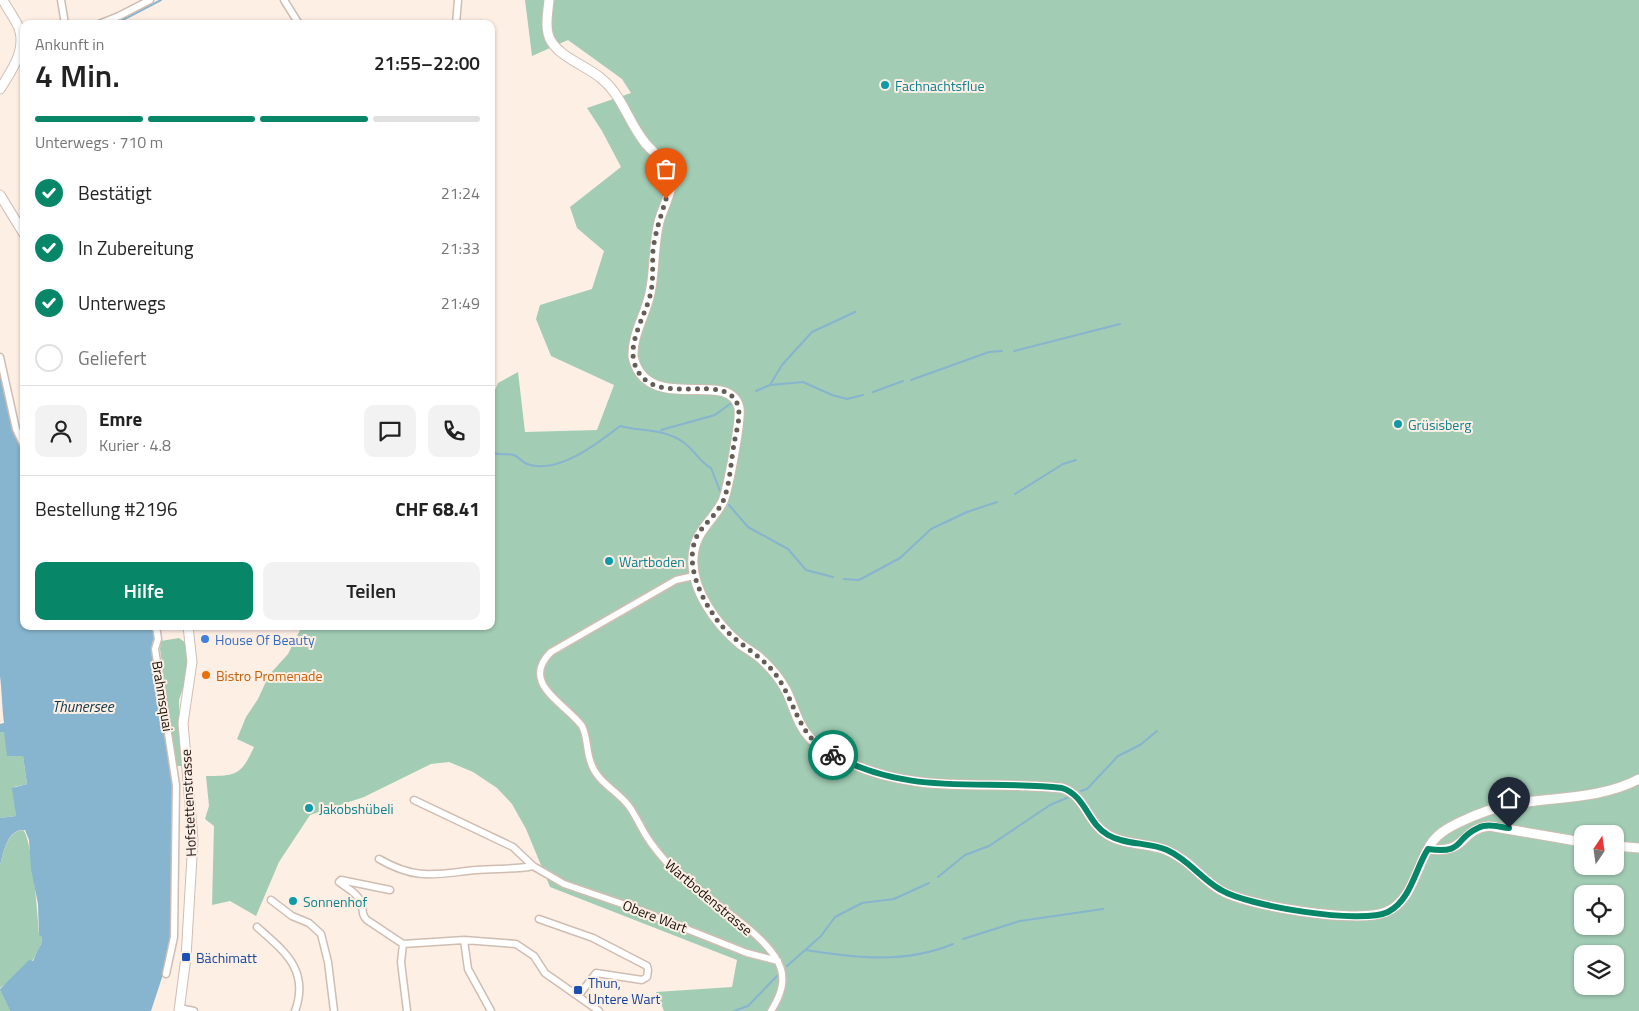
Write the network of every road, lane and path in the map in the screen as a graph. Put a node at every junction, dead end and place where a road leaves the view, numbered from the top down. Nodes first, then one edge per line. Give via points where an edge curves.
1 (3, 0) edge
2 (61, 0) edge
3 (150, 0) edge
4 (284, 0) edge
5 (458, 0) edge
6 (549, 0) edge
7 (64, 20) edge
8 (109, 20) edge
9 (296, 20) edge
10 (456, 20) edge
11 (20, 29) edge
12 (20, 62) edge
13 (0, 89) edge
14 (0, 195) edge
15 (20, 228) edge
16 (0, 357) edge
17 (20, 438) edge
18 (694, 576) junction
19 (157, 630) edge
20 (188, 630) edge
21 (1639, 779) edge
22 (414, 800) dead end
23 (1574, 841) edge
24 (1624, 847) edge
25 (1639, 848) edge
26 (1428, 849) junction
27 (380, 859) dead end
28 (533, 866) junction
29 (390, 890) dead end
30 (271, 900) dead end
31 (539, 919) dead end
32 (257, 927) dead end
33 (464, 940) junction
34 (403, 944) junction
35 (778, 961) junction
36 (166, 974) dead end
37 (579, 995) junction
38 (179, 1009) edge
39 (194, 1011) edge
40 (294, 1011) edge
41 (334, 1011) edge
42 (407, 1011) edge
43 (491, 1011) edge
44 (599, 1011) edge
45 (771, 1011) edge

1 - 11 street
2 - 7 street
3 - 8 street
4 - 9 street
5 - 10 street
6 - 18 street via 547,26 550,41 602,78 618,94 630,122 646,145 666,164 672,182 659,222 650,295 633,354 635,366 644,378 658,387 724,391 732,395 738,407 724,498 718,511 697,536 692,561
12 - 13 street
14 - 15 street
16 - 17 street
18 - 26 street via 715,618 739,644 759,657 778,679 809,737 822,749 868,771 898,779 954,786 1062,788 1072,791 1094,824 1109,836 1164,849 1181,857 1231,896 1350,917 1370,917 1388,912 1402,902
18 - 35 street, Wartbodenstrasse via 676,580 551,652 540,664 539,676 542,685 582,726 596,773 628,804 655,850 674,871 767,947
19 - 36 street, Brahmsquai via 155,649 176,785 174,937
20 - 38 street, Hofstettenstrasse via 192,662 184,723 193,840 186,957
21 - 26 street via 1595,792 1512,804 1476,815 1447,828
22 - 28 street, Obere Wart via 514,847
23 - 26 street via 1489,826 1479,827 1459,846 1442,851
24 - 25 street
27 - 28 street via 396,868 433,876
28 - 35 street, Obere Wart via 564,884 649,913 747,953
29 - 34 street via 339,882 355,894 367,920
30 - 41 street via 321,934
31 - 37 street via 593,938 647,966 647,976 642,980 596,973
32 - 40 street via 294,963 299,987
33 - 34 street
33 - 37 street via 523,947 534,956 545,973
33 - 43 street via 468,969
34 - 42 street via 401,962
35 - 45 street via 783,972 783,984
37 - 44 street
38 - 39 street

